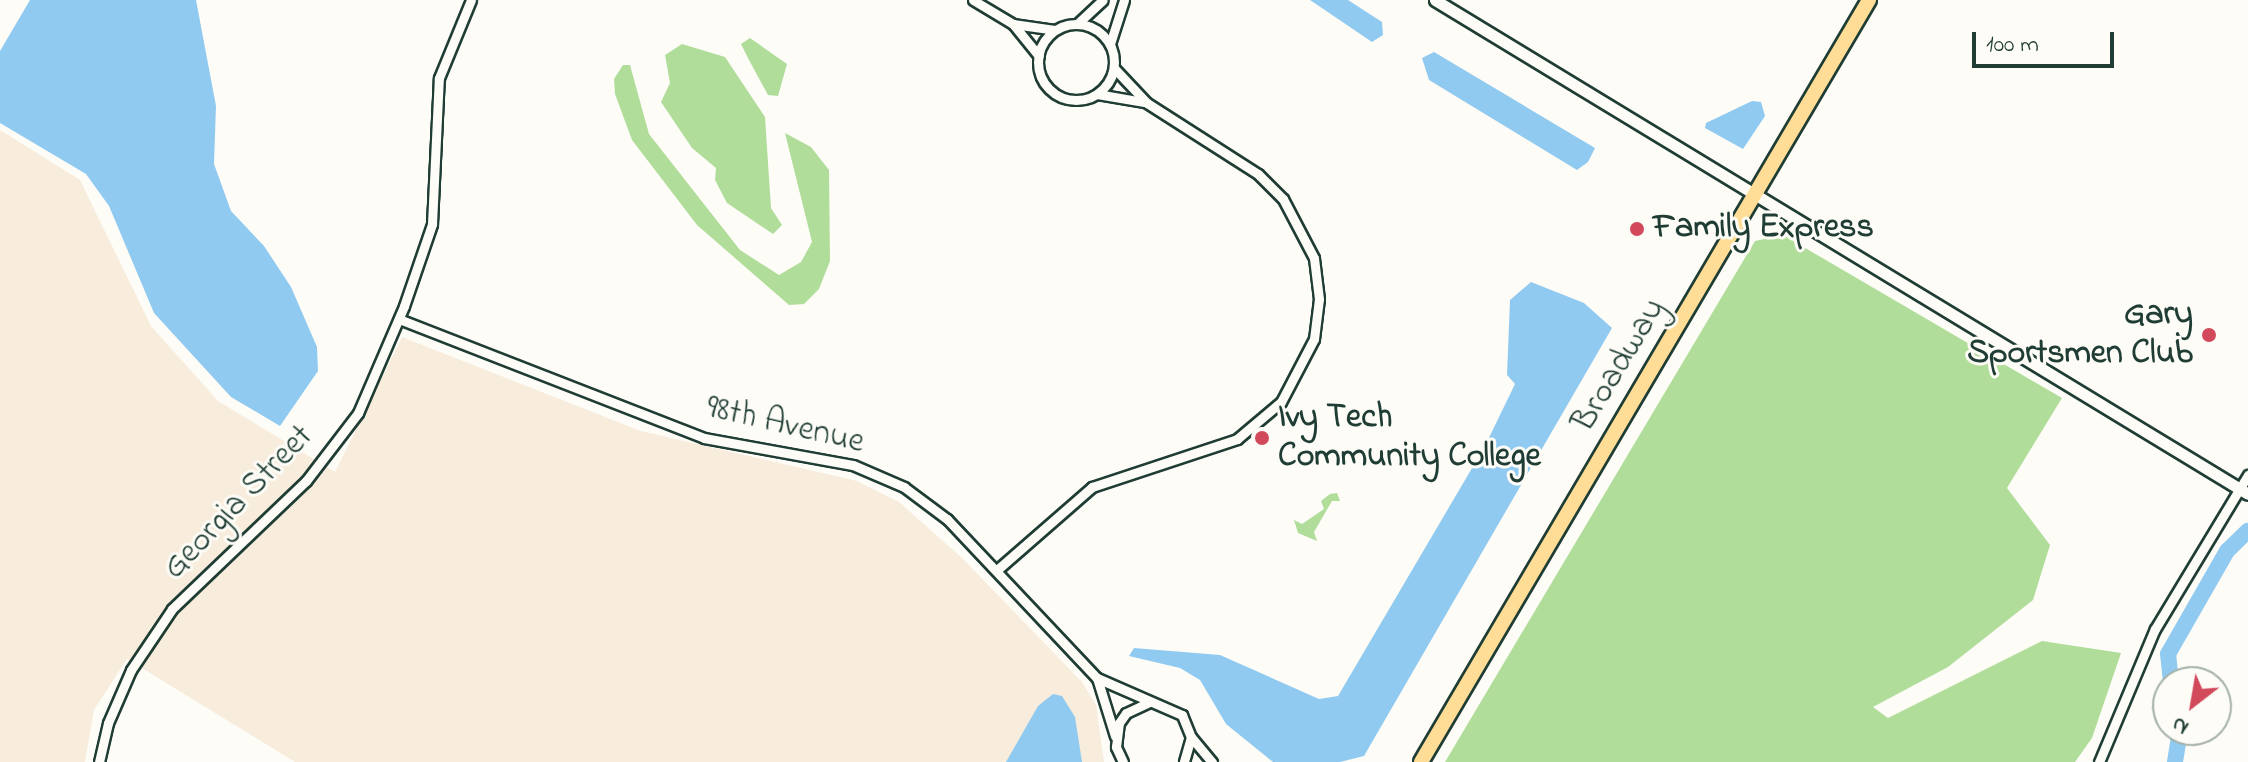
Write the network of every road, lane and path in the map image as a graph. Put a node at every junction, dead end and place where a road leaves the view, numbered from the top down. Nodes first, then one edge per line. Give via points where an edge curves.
1 (471, 0) edge
2 (973, 0) edge
3 (1103, 0) edge
4 (1124, 0) edge
5 (1435, 0) edge
6 (1869, 0) edge
7 (1013, 24) junction
8 (1077, 24) junction
9 (1055, 30) junction
10 (1110, 44) junction
11 (1039, 56) junction
12 (1114, 68) junction
13 (1097, 94) junction
14 (1147, 103) junction
15 (1757, 194) junction
16 (399, 319) junction
17 (2248, 475) edge
18 (2244, 492) edge
19 (998, 569) junction
20 (1097, 678) junction
21 (1150, 702) junction
22 (1115, 736) junction
23 (1191, 737) junction
24 (1121, 761) edge
25 (99, 762) edge
26 (1184, 762) edge
27 (1212, 762) edge
28 (1421, 762) edge
29 (2099, 762) edge

1 - 16 street, Georgia Street via 439,78 432,224
2 - 7 street
3 - 8 street
4 - 10 street
5 - 15 street
6 - 15 main road, Broadway
7 - 9 street
7 - 11 street
8 - 9 street
8 - 10 street via 1101,33
9 - 11 street
10 - 12 street
11 - 13 street via 1045,84 1056,94 1069,99
12 - 13 street
12 - 14 street
13 - 14 street
14 - 19 street via 1258,174 1283,199 1314,258 1319,299 1314,339 1281,402 1237,439 1092,487
15 - 18 street
15 - 28 main road, Broadway
16 - 19 street, 98th Avenue via 704,438 853,465 882,476 926,501
16 - 25 street, Georgia Street via 358,413 306,481 172,609 131,670 108,723
17 - 18 street
18 - 29 street via 2155,629
19 - 20 street, 98th Avenue
20 - 21 street, 98th Avenue
20 - 22 street, 98th Avenue
21 - 22 street via 1126,713
21 - 23 street, 98th Avenue via 1173,707
22 - 24 street, 98th Avenue
23 - 26 street
23 - 27 street, 98th Avenue

